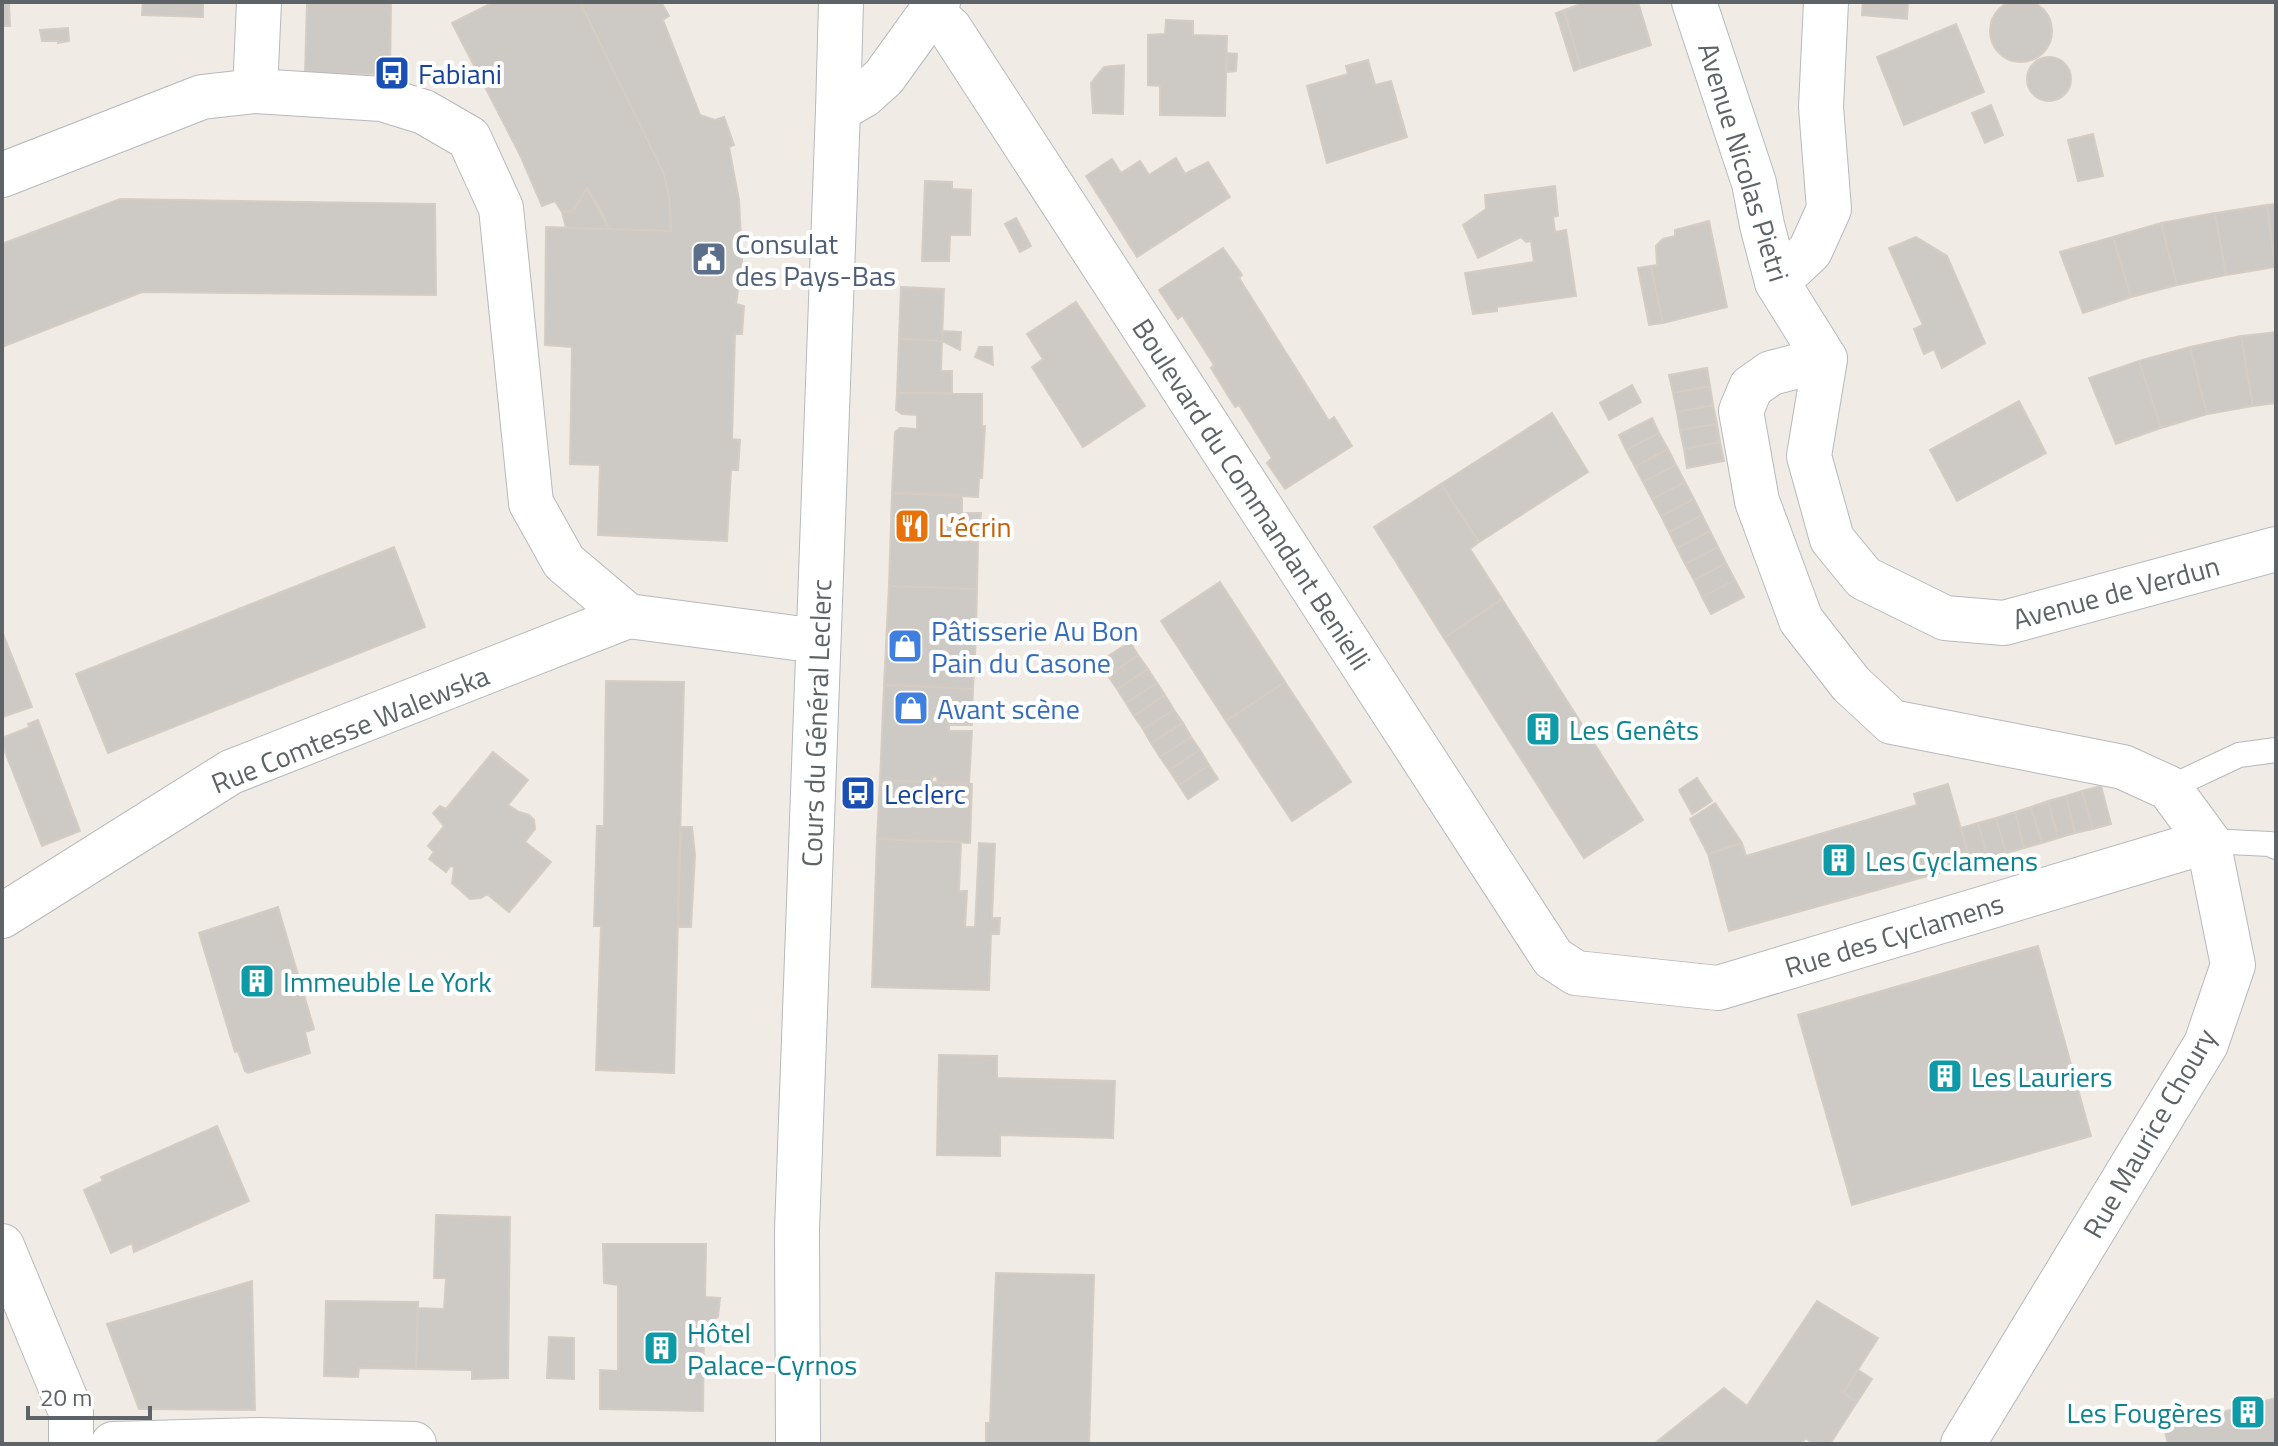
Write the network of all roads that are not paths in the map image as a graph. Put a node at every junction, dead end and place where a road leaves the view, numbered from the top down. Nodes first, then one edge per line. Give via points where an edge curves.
1 (259, 2) edge
2 (841, 2) edge
3 (1694, 2) edge
4 (1826, 2) edge
5 (934, 7) edge
6 (255, 91) junction
7 (838, 110) junction
8 (2, 175) edge
9 (1777, 282) junction
10 (1825, 359) junction
11 (2276, 549) edge
12 (628, 616) junction
13 (818, 641) junction
14 (2276, 750) edge
15 (2169, 788) junction
16 (2208, 841) junction
17 (2276, 847) edge
18 (2, 916) edge
19 (1576, 973) joint
20 (2, 1246) edge
21 (71, 1444) edge
22 (113, 1444) edge
23 (414, 1444) edge
24 (798, 1444) edge
25 (1963, 1444) edge

1 - 6 street
2 - 7 street, Cours du Général Leclerc
3 - 9 street, Avenue Nicolas Pietri via 1754,183
4 - 9 street via 1821,107 1829,209 1810,251
5 - 7 street via 884,77
5 - 19 street, Boulevard du Commandant Benielli via 1553,958
6 - 8 street via 202,97
6 - 12 street via 382,99 424,112 469,138 501,208 531,503 564,562
7 - 13 street, Cours du Général Leclerc
9 - 10 street, Avenue Nicolas Pietri
10 - 11 street, Avenue de Verdun via 1809,456 1832,539 1864,578 1945,618 2004,623
10 - 15 street, Rue Maurice Choury via 1771,373 1751,387 1741,411 1757,501 1801,620 1851,684 1892,722 2123,767
12 - 13 street
12 - 18 street, Rue Comtesse Walewska via 231,772
13 - 24 street, Cours du Général Leclerc via 797,1230
14 - 15 lane via 2239,755
15 - 16 street, Rue Maurice Choury
16 - 17 lane
16 - 19 street, Rue des Cyclamens via 1718,988
16 - 25 street, Rue Maurice Choury via 2233,965 2206,1044
20 - 21 street via 71,1412
22 - 23 street

